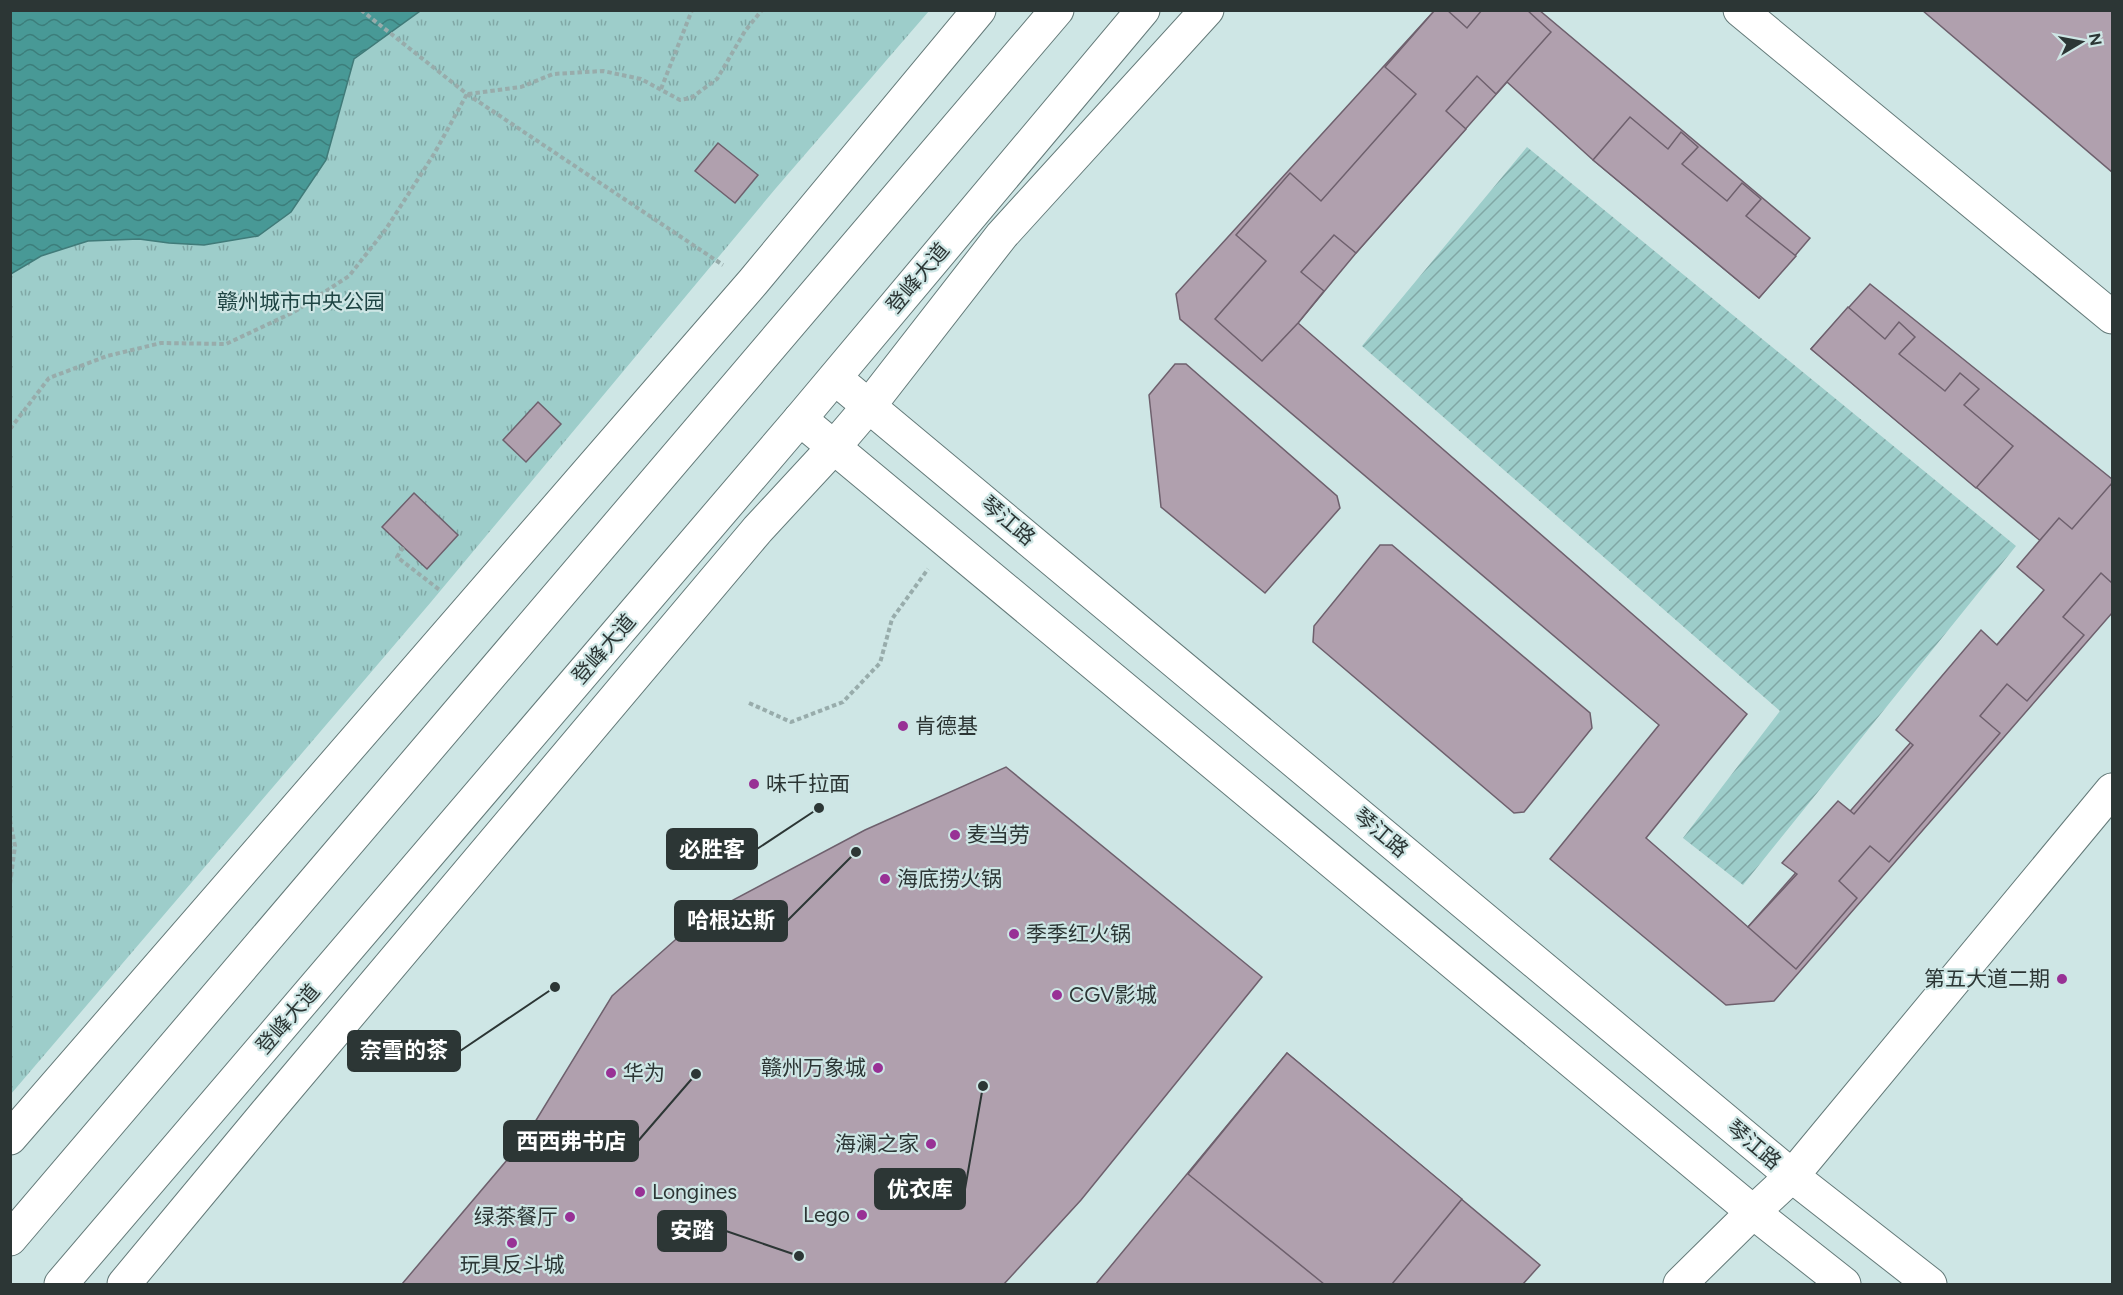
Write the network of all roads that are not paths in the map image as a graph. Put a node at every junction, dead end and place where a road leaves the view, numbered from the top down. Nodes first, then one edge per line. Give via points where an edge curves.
1 (980, 10) edge
2 (1057, 10) edge
3 (1143, 10) edge
4 (1207, 10) edge
5 (1740, 10) edge
6 (2112, 317) edge
7 (835, 378) junction
8 (869, 406) junction
9 (800, 419) junction
10 (834, 447) junction
11 (2112, 790) edge
12 (10, 1138) edge
13 (1792, 1176) junction
14 (1753, 1212) junction
15 (10, 1239) edge
16 (61, 1284) edge
17 (124, 1284) edge
18 (1680, 1284) edge
19 (1844, 1284) edge
20 (1930, 1284) edge

1 - 12 main road via 753,282
2 - 15 main road
3 - 7 main road, 登峰大道
4 - 8 main road via 1002,235
5 - 6 main road
7 - 8 main road, 琴江路
7 - 9 main road, 登峰大道
8 - 10 main road
8 - 13 main road, 琴江路
9 - 10 main road
9 - 16 main road, 登峰大道
10 - 14 main road
10 - 17 main road via 750,538
11 - 13 main road
13 - 14 main road
13 - 20 main road, 琴江路
14 - 18 main road
14 - 19 main road

